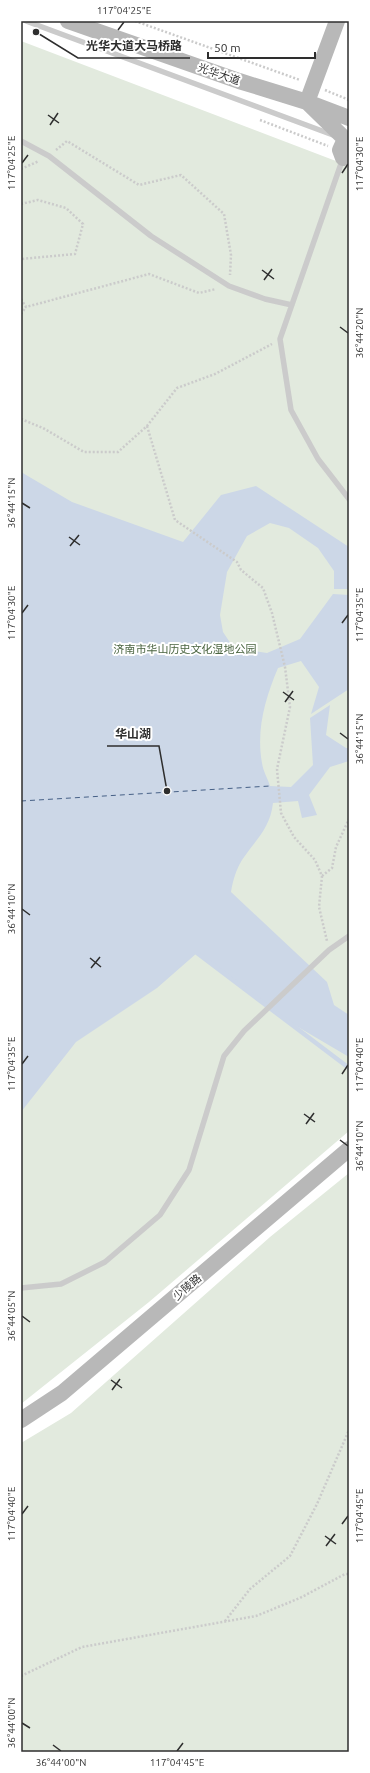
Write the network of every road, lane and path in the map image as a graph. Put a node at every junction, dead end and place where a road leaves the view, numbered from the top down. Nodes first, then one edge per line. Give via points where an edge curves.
1 (26, 21) edge
2 (68, 21) edge
3 (135, 21) edge
4 (337, 21) edge
5 (313, 85) junction
6 (349, 100) edge
7 (307, 102) junction
8 (349, 118) edge
9 (347, 140) edge
10 (21, 141) edge
11 (343, 158) joint
12 (21, 204) edge
13 (21, 259) edge
14 (292, 305) junction
15 (26, 307) dead end
16 (21, 314) edge
17 (280, 339) junction
18 (21, 419) edge
19 (147, 426) junction
20 (349, 499) edge
21 (349, 819) edge
22 (322, 876) junction
23 (349, 936) edge
24 (329, 950) junction
25 (349, 1149) edge
26 (21, 1288) edge
27 (21, 1420) edge
28 (349, 1430) edge
29 (349, 1574) edge
30 (225, 1621) junction
31 (21, 1676) edge

1 - 9 lane
2 - 7 street, 光华大道
3 - 5 path
4 - 5 street
5 - 6 path
5 - 7 street
7 - 8 street, 光华大道
7 - 9 street
9 - 11 street via 340,150
10 - 14 lane via 49,156 152,236 229,286 265,299
11 - 14 lane
12 - 13 path via 38,200 66,208 83,224 75,254
14 - 17 lane
15 - 16 path
17 - 19 path via 215,374 177,388
17 - 20 lane via 291,410 318,459
18 - 19 path via 43,428 84,452 118,452
19 - 22 path via 175,520 237,562 241,570 263,588 279,640 290,707 277,769 281,813 294,837 315,860
21 - 22 path via 336,846 332,868
22 - 24 path via 319,907
23 - 24 lane
24 - 26 lane via 244,1031 224,1056 189,1170 160,1215 105,1262 61,1284
25 - 27 street, 少陵路 via 62,1393
28 - 30 path via 317,1504 290,1556 250,1589
29 - 30 path via 256,1616
30 - 31 path via 82,1647

